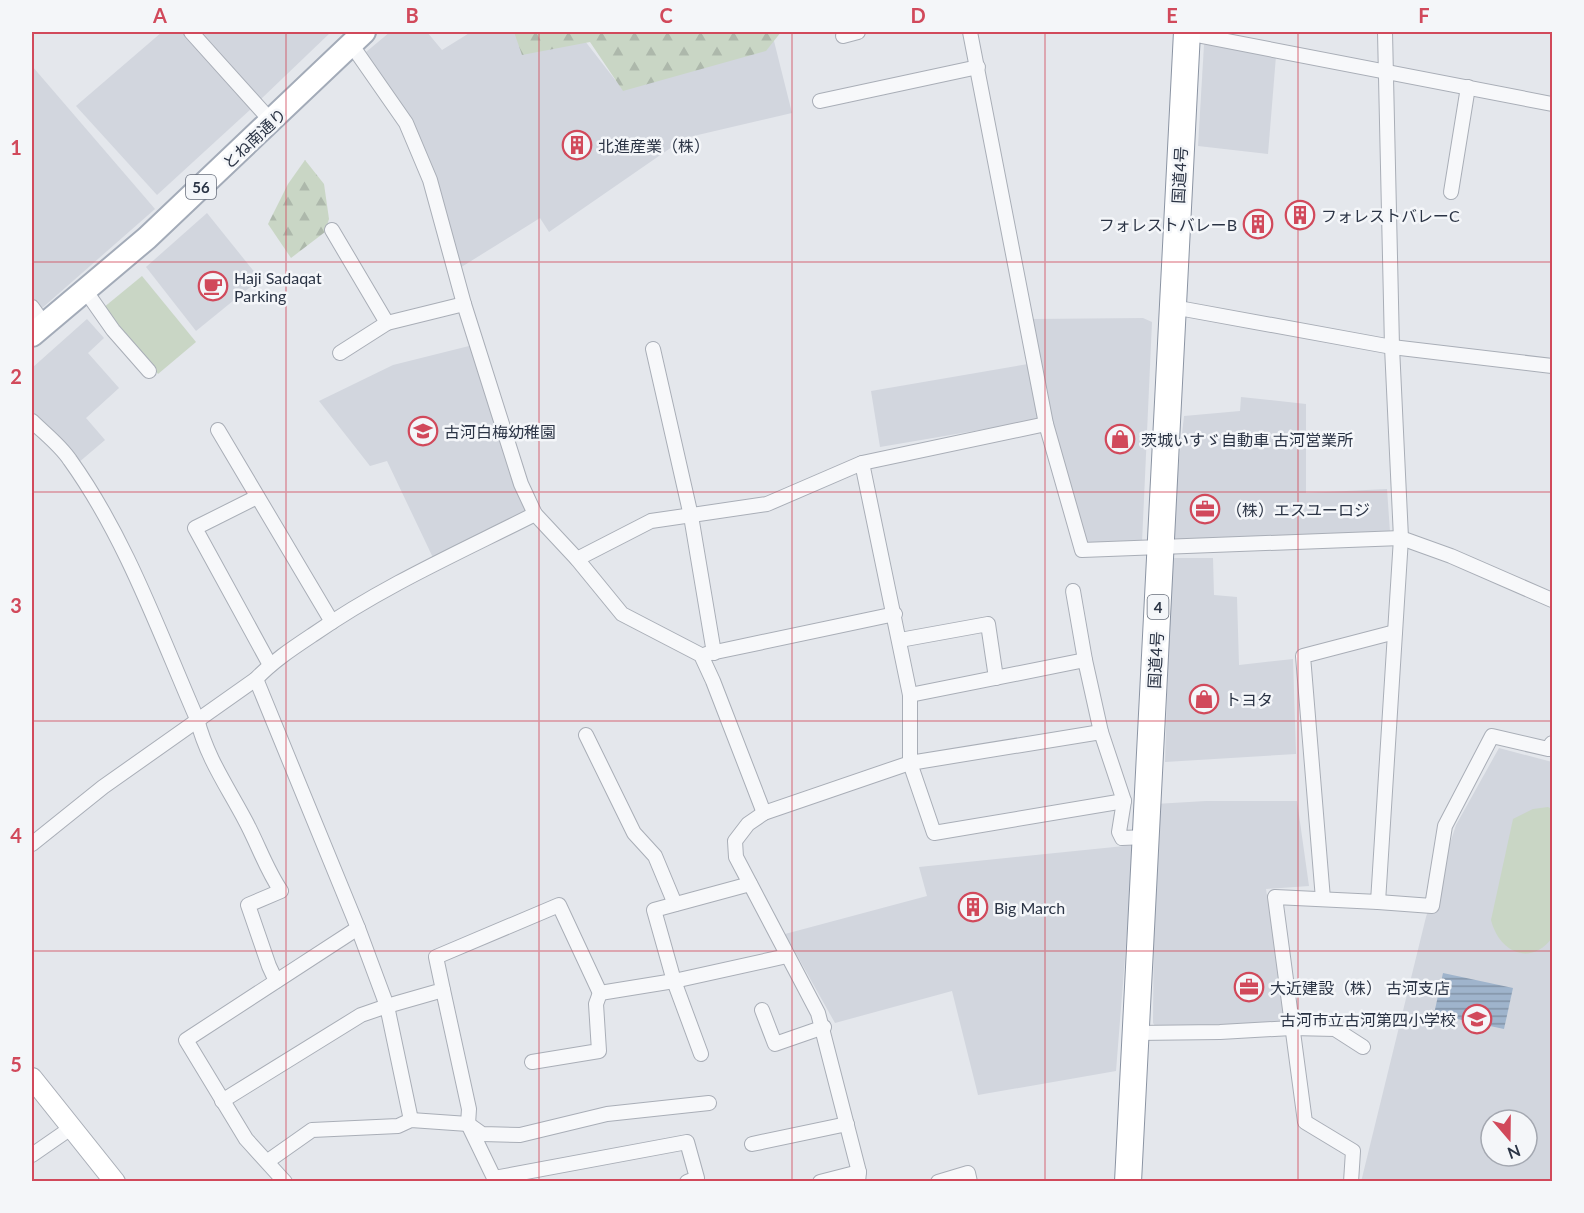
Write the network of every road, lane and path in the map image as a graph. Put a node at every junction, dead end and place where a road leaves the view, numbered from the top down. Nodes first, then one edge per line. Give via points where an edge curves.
1 (191, 32) edge
2 (858, 32) edge
3 (970, 32) edge
4 (1186, 32) edge
5 (1385, 32) edge
6 (843, 36) dead end
7 (358, 38) edge
8 (978, 68) junction
9 (1386, 71) junction
10 (1468, 87) junction
11 (820, 101) dead end
12 (1552, 104) edge
13 (272, 122) junction
14 (1451, 192) dead end
15 (332, 230) dead end
16 (85, 290) junction
17 (464, 304) junction
18 (1173, 306) junction
19 (36, 322) edge
20 (387, 323) junction
21 (1392, 347) junction
22 (653, 349) dead end
23 (340, 353) dead end
24 (1552, 366) edge
25 (149, 371) dead end
26 (32, 420) edge
27 (1046, 424) junction
28 (218, 430) dead end
29 (862, 463) junction
30 (257, 497) junction
31 (535, 514) junction
32 (691, 516) junction
33 (1401, 538) junction
34 (1160, 548) junction
35 (577, 559) junction
36 (1073, 591) dead end
37 (1552, 600) edge
38 (895, 614) junction
39 (332, 622) junction
40 (1395, 632) junction
41 (900, 640) junction
42 (707, 654) junction
43 (1085, 660) junction
44 (270, 665) junction
45 (996, 678) junction
46 (256, 679) junction
47 (910, 695) junction
48 (197, 719) junction
49 (1101, 732) junction
50 (586, 735) dead end
51 (1552, 743) edge
52 (910, 762) junction
53 (1124, 801) junction
54 (764, 813) junction
55 (1146, 837) junction
56 (32, 844) edge
57 (750, 884) junction
58 (1323, 899) junction
59 (1378, 902) junction
60 (675, 904) junction
61 (358, 928) junction
62 (788, 956) junction
63 (276, 981) junction
64 (674, 981) junction
65 (443, 990) junction
66 (600, 993) junction
67 (387, 1006) junction
68 (762, 1011) dead end
69 (824, 1027) junction
70 (1292, 1028) junction
71 (1136, 1033) junction
72 (1363, 1047) dead end
73 (701, 1054) dead end
74 (532, 1062) dead end
75 (32, 1078) edge
76 (222, 1101) junction
77 (709, 1103) dead end
78 (411, 1120) junction
79 (468, 1124) junction
80 (848, 1124) junction
81 (71, 1128) junction
82 (752, 1144) dead end
83 (32, 1155) edge
84 (268, 1161) junction
85 (858, 1177) edge
86 (495, 1180) edge
87 (115, 1182) edge
88 (285, 1182) edge
89 (687, 1182) edge
90 (820, 1182) edge
91 (938, 1182) edge
92 (970, 1182) edge
93 (1128, 1182) edge
94 (1351, 1182) edge

1 - 13 street
2 - 6 street
3 - 8 street
4 - 9 street
4 - 18 highway, 国道4号 / 4
5 - 9 street
7 - 13 main road, とね南通り / 56
7 - 17 street via 406,123 430,180
8 - 11 street
8 - 27 street
9 - 10 street
9 - 21 street
10 - 12 street
10 - 14 street
13 - 16 main road, とね南通り / 56
15 - 20 street
16 - 19 main road, とね南通り / 56
16 - 25 street
17 - 20 street
17 - 31 street via 521,484
18 - 21 street
18 - 34 highway, 国道4号 / 4
20 - 23 street
21 - 24 street
21 - 33 street
22 - 32 street
26 - 48 street via 69,458 99,505 132,569
27 - 29 street
27 - 34 street via 1082,550
28 - 30 street
29 - 32 street via 767,504
29 - 38 street
30 - 39 street
30 - 44 street via 195,528
31 - 35 street
31 - 39 street via 373,596
32 - 35 street via 651,521
32 - 42 street
33 - 34 street
33 - 37 street via 1451,555
33 - 40 street
34 - 55 highway, 国道4号 / 4
35 - 42 street via 621,614
36 - 43 street
38 - 41 street
38 - 42 street
39 - 44 street
40 - 58 street via 1302,656
40 - 59 street
41 - 45 street via 988,624
41 - 47 street
42 - 54 street via 713,681
43 - 45 street
43 - 49 street
44 - 46 street
45 - 47 street
46 - 48 street
46 - 61 street
47 - 52 street
48 - 56 street
48 - 63 street via 208,753 268,872 282,891 248,905
49 - 52 street
49 - 53 street
50 - 60 street via 634,833 655,856
51 - 59 street via 1548,749 1492,736 1445,826 1432,906
52 - 53 street via 934,833
52 - 54 street
53 - 55 street via 1119,832 1122,838
54 - 57 street via 748,824 735,842 736,857
55 - 71 highway, 国道4号 / 4
57 - 60 street
57 - 62 street
58 - 59 street
58 - 70 street via 1275,897
60 - 64 street via 654,910
61 - 63 street
61 - 67 street
62 - 64 street
62 - 69 street
63 - 76 street via 186,1040
64 - 66 street
64 - 73 street
65 - 66 street via 436,957 559,904
65 - 67 street
65 - 79 street via 469,1109
66 - 74 street via 596,1004 599,1051
67 - 76 street via 361,1015
67 - 78 street
68 - 69 street via 775,1044
69 - 80 street
70 - 71 street
70 - 72 street via 1335,1029
70 - 94 street via 1305,1122 1353,1151
71 - 93 highway, 国道4号 / 4
75 - 81 street
76 - 84 street via 246,1139
77 - 79 street via 607,1114 520,1135 483,1134
78 - 79 street
78 - 84 street via 398,1126 312,1130
79 - 86 street
80 - 82 street
80 - 85 street
81 - 83 street
81 - 87 street
84 - 88 street
85 - 90 street
86 - 89 street via 687,1142 697,1179
91 - 92 street via 968,1173

